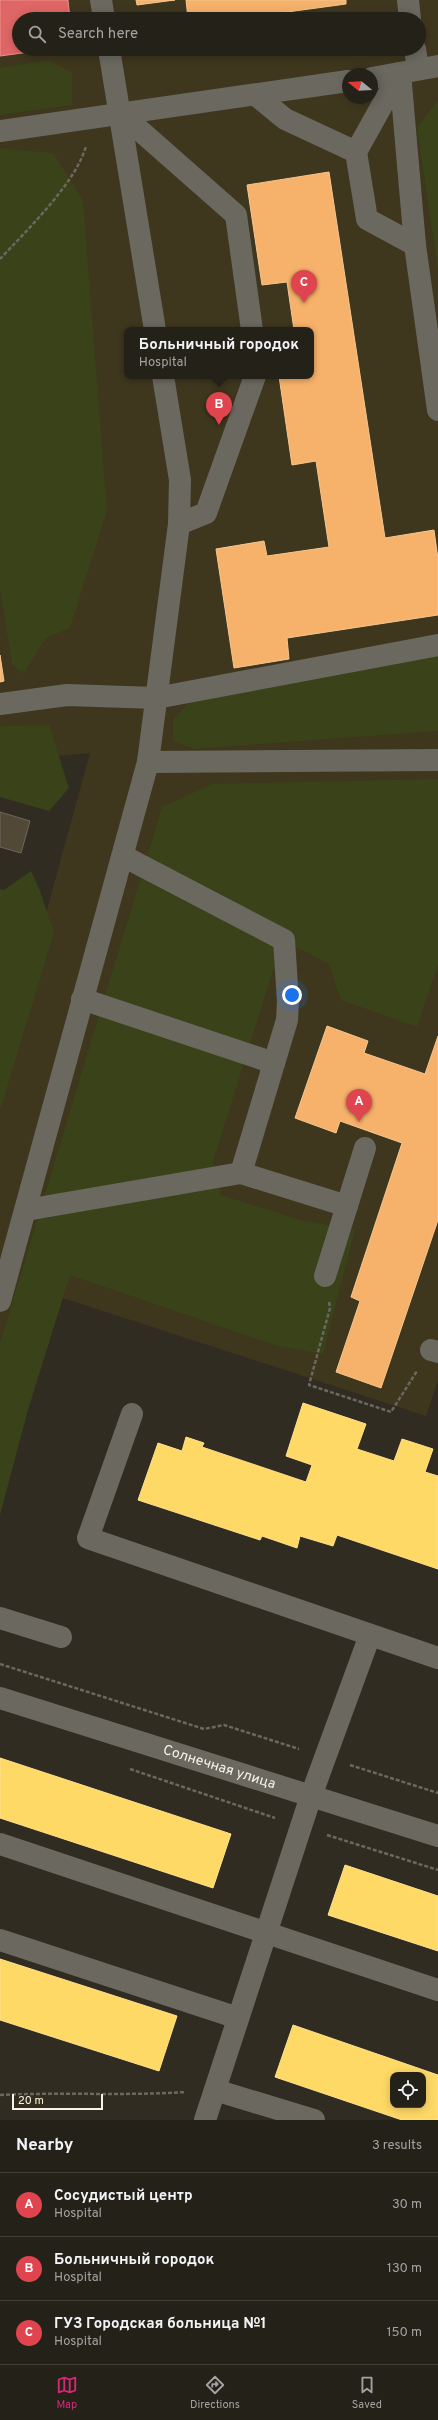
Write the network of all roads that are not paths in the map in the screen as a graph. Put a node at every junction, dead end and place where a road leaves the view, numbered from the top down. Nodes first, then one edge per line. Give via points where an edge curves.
1 (101, 0) edge
2 (408, 0) edge
3 (103, 12) edge
4 (409, 12) edge
5 (110, 56) edge
6 (418, 64) edge
7 (378, 76) edge
8 (342, 83) edge
9 (257, 96) junction
10 (119, 112) junction
11 (0, 131) edge
12 (356, 152) junction
13 (415, 245) junction
14 (155, 327) edge
15 (252, 327) edge
16 (163, 379) edge
17 (253, 379) edge
18 (438, 410) edge
19 (179, 524) junction
20 (438, 645) edge
21 (156, 698) junction
22 (0, 704) edge
23 (438, 760) edge
24 (148, 762) junction
25 (123, 856) junction
26 (82, 998) junction
27 (274, 1063) junction
28 (365, 1148) dead end
29 (241, 1173) junction
30 (347, 1206) junction
31 (26, 1210) junction
32 (325, 1276) road end
33 (0, 1301) edge
34 (132, 1414) dead end
35 (0, 1618) edge
36 (370, 1635) junction
37 (61, 1637) dead end
38 (438, 1658) edge
39 (0, 1698) edge
40 (311, 1796) junction
41 (438, 1836) edge
42 (0, 1844) edge
43 (266, 1934) junction
44 (0, 1940) edge
45 (438, 1990) edge
46 (238, 2018) junction
47 (215, 2090) junction
48 (205, 2120) edge
49 (314, 2120) edge

1 - 3 street
2 - 4 street
5 - 10 street
6 - 7 street
6 - 12 street
6 - 13 street
8 - 9 street
9 - 10 street
9 - 12 street via 285,119
10 - 11 street
10 - 14 street
10 - 15 street via 236,214
12 - 13 street via 367,219
13 - 18 street
16 - 19 street via 180,480
17 - 19 street via 206,513
19 - 21 street
20 - 21 street
21 - 22 street via 67,695
21 - 24 street
23 - 24 street
24 - 25 street
25 - 26 street
25 - 27 street via 284,940 287,1020
26 - 27 street
26 - 31 street
27 - 29 street
28 - 30 street
29 - 30 street
29 - 31 street
30 - 32 street
31 - 33 street
34 - 36 street via 88,1538
35 - 37 street
36 - 38 street
36 - 40 street
39 - 40 street, Солнечная улица
40 - 41 street, Солнечная улица
40 - 43 street
42 - 43 street
43 - 45 street
43 - 46 street
44 - 46 street
46 - 47 street
47 - 48 street
47 - 49 street

